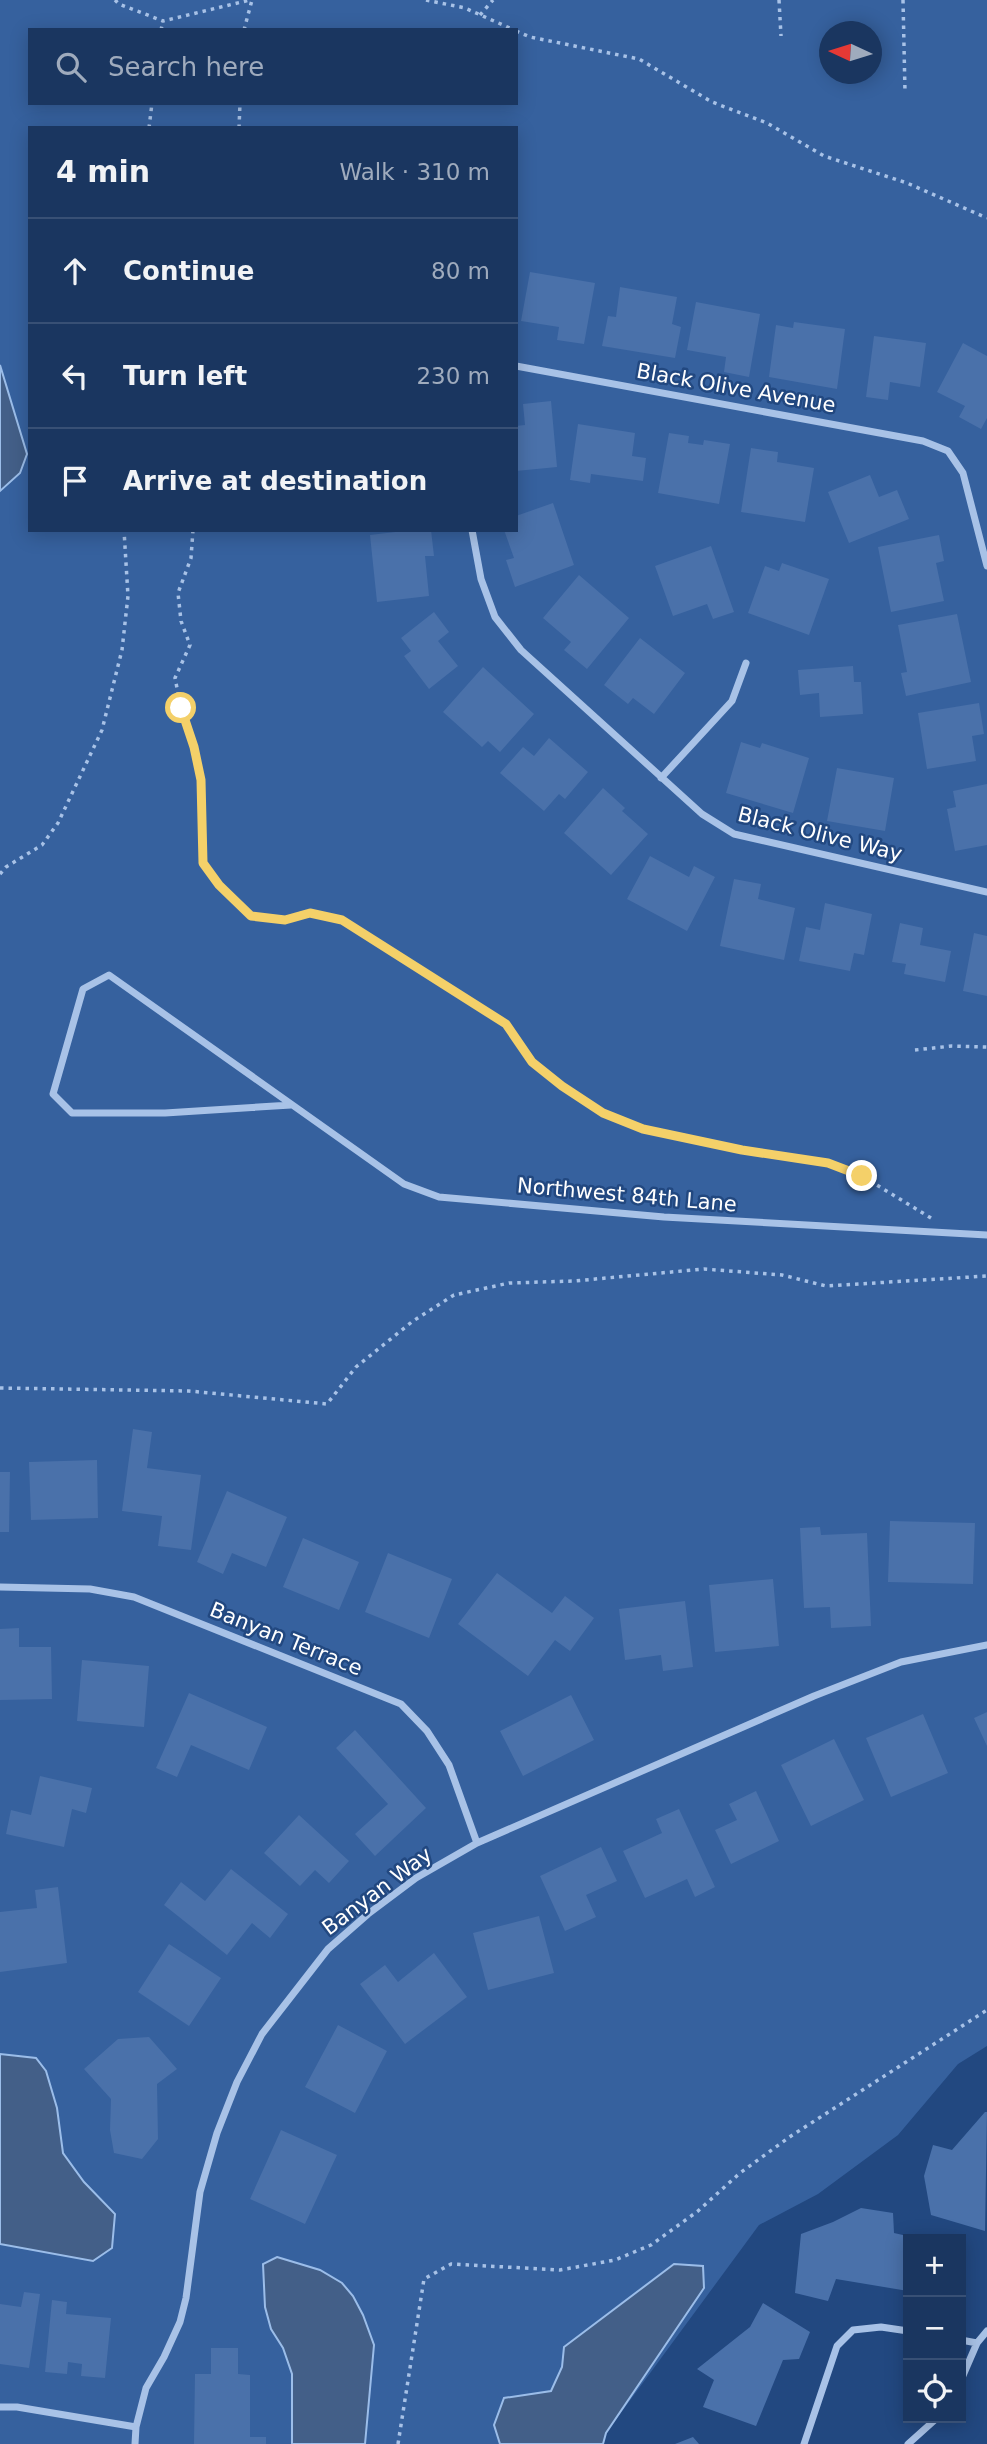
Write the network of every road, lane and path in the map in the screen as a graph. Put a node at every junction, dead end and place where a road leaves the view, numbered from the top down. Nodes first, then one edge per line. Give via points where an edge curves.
1 (115, 0) edge
2 (251, 0) edge
3 (426, 0) edge
4 (493, 0) edge
5 (779, 0) edge
6 (903, 0) edge
7 (480, 15) junction
8 (163, 21) junction
9 (162, 28) edge
10 (244, 28) edge
11 (510, 28) edge
12 (518, 31) edge
13 (781, 36) dead end
14 (905, 92) dead end
15 (152, 105) edge
16 (240, 105) edge
17 (150, 126) edge
18 (239, 126) edge
19 (987, 218) edge
20 (518, 366) edge
21 (124, 532) edge
22 (193, 532) edge
23 (472, 532) edge
24 (987, 566) edge
25 (746, 663) dead end
26 (661, 778) junction
27 (0, 874) edge
28 (987, 892) edge
29 (987, 1047) edge
30 (915, 1050) dead end
31 (291, 1105) junction
32 (935, 1220) dead end
33 (987, 1235) edge
34 (987, 1276) edge
35 (0, 1388) edge
36 (0, 1587) edge
37 (987, 1645) edge
38 (477, 1843) junction
39 (987, 2010) edge
40 (903, 2330) edge
41 (987, 2331) edge
42 (966, 2341) edge
43 (977, 2343) junction
44 (966, 2368) edge
45 (0, 2407) edge
46 (931, 2423) edge
47 (136, 2427) junction
48 (135, 2444) edge
49 (398, 2444) edge
50 (804, 2444) edge
51 (908, 2444) edge

1 - 8 path
2 - 8 path
2 - 10 path
3 - 7 path
4 - 7 path
5 - 13 path
6 - 14 path
7 - 11 path
8 - 9 path
12 - 19 path via 639,60 712,102 767,122 824,156 907,183
15 - 17 path
16 - 18 path
20 - 24 street, Black Olive Avenue via 923,441 948,451 963,473
21 - 27 path via 128,596 122,650 102,730 58,823 42,845
22 - 32 path via 191,558 178,593 190,645 175,678 201,780 203,863 251,916 285,920 310,913 342,920 506,1024 532,1062 603,1113 643,1129 828,1163 862,1176
23 - 26 street, Black Olive Way via 481,579 495,617 522,650
25 - 26 street via 732,701
26 - 28 street, Black Olive Way via 702,814 734,834
29 - 30 path
31 - 31 street, Northwest 84th Lane via 72,1114 53,1094 83,989 109,975
31 - 33 street, Northwest 84th Lane via 404,1184 439,1197 664,1217
34 - 35 path via 826,1286 782,1275 704,1269 509,1283 454,1294 413,1321 356,1367 327,1404 189,1391
36 - 38 street, Banyan Terrace via 90,1590 134,1597 401,1704 427,1731 449,1765
37 - 38 street, Banyan Way via 901,1662
38 - 47 street, Banyan Way via 416,1878 328,1949 262,2034 217,2133 200,2192 180,2322 146,2388
39 - 49 path via 791,2136 651,2245 615,2260 560,2270 451,2264 424,2279
40 - 50 street via 853,2330 837,2346
41 - 43 street
42 - 43 street
43 - 44 street
45 - 47 street
46 - 51 street
47 - 48 street, Banyan Way

